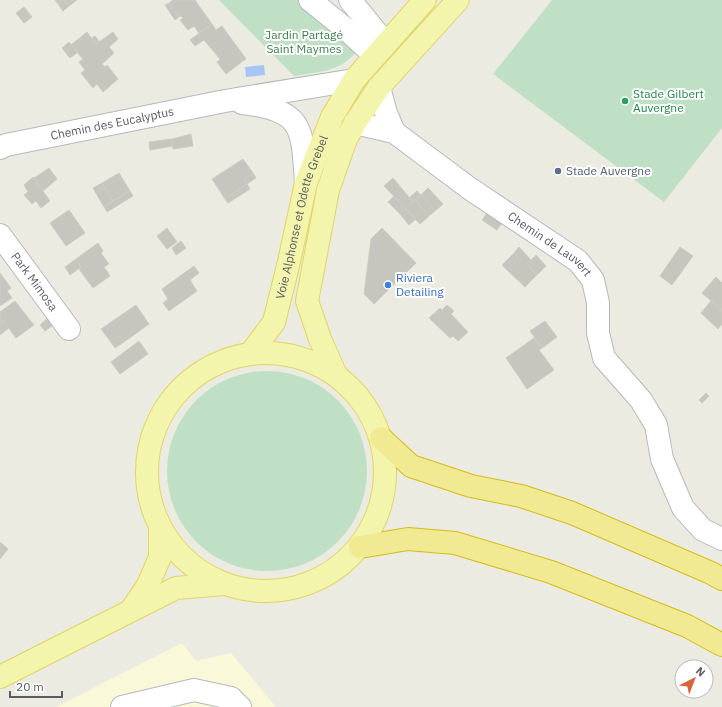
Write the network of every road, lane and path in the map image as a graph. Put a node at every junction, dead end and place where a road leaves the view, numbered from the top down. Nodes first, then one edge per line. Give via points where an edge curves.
1 (310, 0) edge
2 (350, 0) edge
3 (425, 0) edge
4 (458, 0) edge
5 (380, 50) junction
6 (354, 80) junction
7 (380, 87) junction
8 (225, 101) junction
9 (355, 123) junction
10 (394, 132) junction
11 (2, 143) edge
12 (306, 183) junction
13 (0, 235) edge
14 (69, 329) dead end
15 (251, 353) junction
16 (336, 375) junction
17 (381, 438) junction
18 (160, 528) junction
19 (722, 539) edge
20 (360, 547) junction
21 (722, 579) edge
22 (224, 584) junction
23 (131, 610) junction
24 (722, 645) edge
25 (0, 676) edge
26 (122, 707) edge
27 (240, 707) edge

1 - 5 street via 347,30
2 - 5 street
3 - 5 main road
4 - 7 main road
5 - 6 main road
6 - 8 street, Chemin des Eucalyptus
6 - 12 main road, Voie Alphonse et Odette Grebel via 326,130
7 - 9 main road
7 - 10 street, Chemin de Lauvert via 386,114
8 - 11 street, Chemin des Eucalyptus
8 - 12 street, Chemin des Eucalyptus via 255,104 287,114 298,125 303,140
9 - 10 street, Chemin de Lauvert
9 - 16 main road via 346,139 328,190 307,301
10 - 19 street, Chemin de Lauvert via 469,188 578,261 593,280 598,303 598,333 604,358 642,400 656,425 662,459 683,508 703,530
12 - 15 main road, Voie Alphonse et Odette Grebel via 274,322
13 - 14 street, Park Mimosa
15 - 16 main road via 295,356
15 - 18 main road via 230,358 194,377 178,390 162,413 150,445 146,473 150,501
16 - 17 main road via 364,402
17 - 20 main road via 386,460 386,483 373,527
17 - 21 highway via 411,466 471,486 521,496 572,513
18 - 22 main road via 177,551 198,571
18 - 23 main road via 160,557 148,585
20 - 22 main road via 327,575 298,588 248,590
20 - 24 highway via 408,539 455,542 551,572 687,626
22 - 23 main road via 176,588
23 - 25 main road
26 - 27 street via 194,690 231,698

